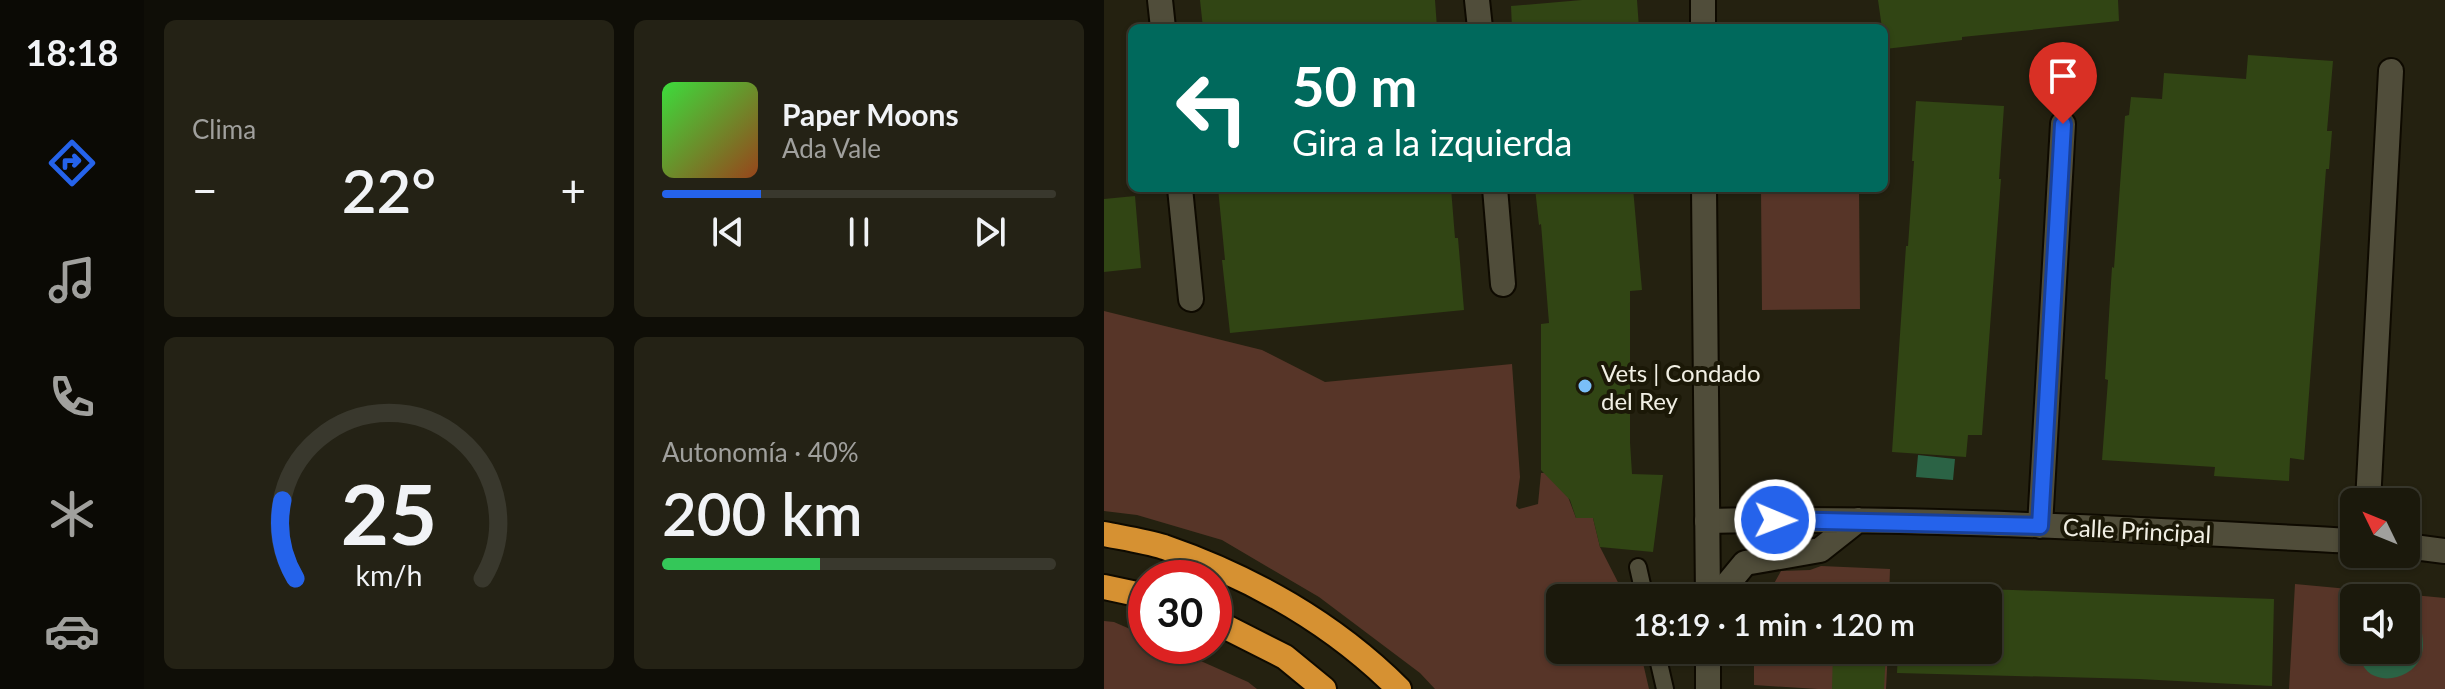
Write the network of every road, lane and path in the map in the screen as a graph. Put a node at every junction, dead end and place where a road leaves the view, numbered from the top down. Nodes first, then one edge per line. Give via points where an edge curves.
1 (1160, 0) edge
2 (1477, 0) edge
3 (1703, 0) edge
4 (1163, 24) edge
5 (1480, 24) edge
6 (1703, 24) edge
7 (2391, 71) dead end
8 (2063, 124) dead end
9 (1180, 192) edge
10 (1495, 192) edge
11 (1704, 192) edge
12 (1503, 284) dead end
13 (1191, 299) dead end
14 (2369, 488) edge
15 (1858, 520) junction
16 (1707, 521) junction
17 (2040, 526) junction
18 (1104, 534) edge
19 (2340, 540) edge
20 (2420, 548) edge
21 (2445, 551) edge
22 (1638, 567) dead end
23 (1642, 584) edge
24 (1708, 584) edge
25 (1728, 584) edge
26 (1104, 587) edge
27 (1128, 592) edge
28 (1232, 630) edge
29 (1659, 664) edge
30 (1708, 664) edge
31 (1324, 689) edge
32 (1399, 689) edge
33 (1665, 689) edge
34 (1708, 689) edge

1 - 4 street
2 - 5 street
3 - 6 street
7 - 14 street
8 - 17 street
9 - 13 street
10 - 12 street
11 - 16 street
15 - 16 street, Calle Principal
15 - 17 street, Calle Principal
15 - 25 street via 1820,550 1745,563
16 - 24 street
17 - 19 street, Calle Principal
18 - 32 highway via 1163,547 1281,599 1346,642
20 - 21 street
22 - 23 lane
26 - 27 highway
28 - 31 highway via 1285,657
29 - 33 lane
30 - 34 street

